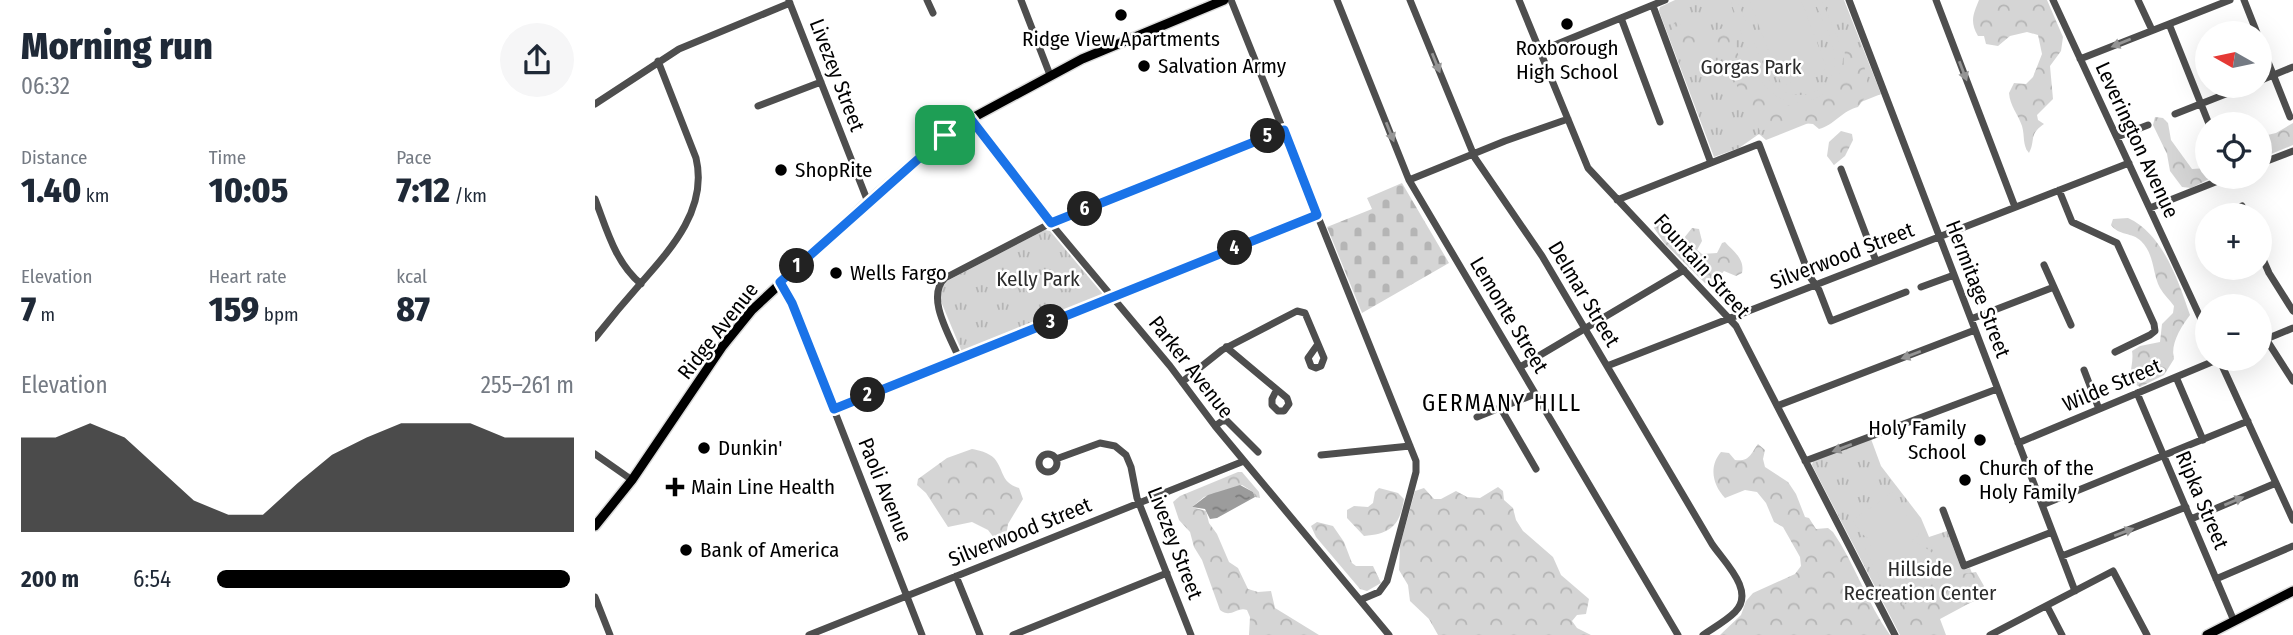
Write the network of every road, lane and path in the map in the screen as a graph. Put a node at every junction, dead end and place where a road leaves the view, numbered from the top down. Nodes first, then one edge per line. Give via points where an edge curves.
1 (927, 0) edge
2 (1021, 0) edge
3 (1224, 0) edge
4 (1231, 0) edge
5 (1337, 0) edge
6 (1411, 0) edge
7 (1519, 0) edge
8 (1665, 0) edge
9 (1849, 0) edge
10 (1936, 0) edge
11 (2053, 0) edge
12 (2138, 0) edge
13 (2230, 0) edge
14 (2244, 0) edge
15 (789, 2) edge
16 (1653, 6) junction
17 (933, 13) dead end
18 (1621, 18) junction
19 (2252, 21) edge
20 (2169, 24) junction
21 (2152, 30) junction
22 (1540, 51) junction
23 (2080, 59) junction
24 (658, 61) junction
25 (2293, 67) edge
26 (1050, 75) junction
27 (2273, 75) joint
28 (821, 82) junction
29 (2216, 98) edge
30 (595, 104) edge
31 (2201, 104) junction
32 (758, 106) dead end
33 (2204, 112) edge
34 (2175, 114) dead end
35 (2290, 117) dead end
36 (970, 118) junction
37 (1568, 119) junction
38 (1660, 122) dead end
39 (2148, 125) dead end
40 (1284, 130) junction
41 (2117, 137) junction
42 (2293, 151) edge
43 (1472, 154) junction
44 (2272, 159) edge
45 (1711, 163) junction
46 (2129, 163) junction
47 (1840, 169) dead end
48 (1409, 180) junction
49 (2198, 189) edge
50 (2059, 190) junction
51 (595, 199) edge
52 (1617, 200) junction
53 (868, 202) junction
54 (2015, 207) junction
55 (2150, 208) junction
56 (1317, 215) junction
57 (1051, 223) junction
58 (1939, 237) junction
59 (1876, 261) junction
60 (2044, 265) dead end
61 (1684, 270) junction
62 (1954, 275) junction
63 (2272, 278) edge
64 (780, 282) junction
65 (641, 284) junction
66 (1815, 285) junction
67 (1921, 287) dead end
68 (2054, 287) junction
69 (1906, 292) dead end
70 (1113, 298) junction
71 (2195, 306) edge
72 (2293, 311) edge
73 (1730, 318) junction
74 (1971, 318) junction
75 (2071, 325) dead end
76 (2293, 328) edge
77 (1585, 329) junction
78 (1975, 330) junction
79 (2272, 337) edge
80 (595, 338) edge
81 (1318, 344) dead end
82 (1226, 347) junction
83 (2115, 352) dead end
84 (2272, 353) edge
85 (959, 358) junction
86 (1607, 366) junction
87 (1520, 367) junction
88 (2195, 369) edge
89 (2084, 370) dead end
90 (2225, 371) edge
91 (2176, 377) junction
92 (2293, 381) edge
93 (1182, 382) junction
94 (1997, 389) junction
95 (1276, 391) dead end
96 (2137, 393) junction
97 (1535, 394) junction
98 (1777, 406) junction
99 (1500, 407) junction
100 (834, 409) junction
101 (2099, 409) junction
102 (1477, 416) dead end
103 (2248, 421) junction
104 (1215, 426) junction
105 (2203, 440) junction
106 (2018, 443) junction
107 (1410, 446) junction
108 (1258, 452) dead end
109 (595, 454) edge
110 (1321, 455) dead end
111 (2164, 456) junction
112 (1056, 460) dead end
113 (1244, 461) junction
114 (1805, 461) junction
115 (1536, 469) dead end
116 (632, 481) junction
117 (2276, 483) junction
118 (1139, 503) junction
119 (2042, 505) junction
120 (2186, 507) junction
121 (1943, 510) dead end
122 (2191, 519) junction
123 (2293, 520) edge
124 (595, 526) edge
125 (2052, 532) junction
126 (2293, 546) edge
127 (2062, 556) junction
128 (1167, 573) junction
129 (956, 576) junction
130 (2216, 579) junction
131 (2075, 591) junction
132 (2293, 591) edge
133 (907, 595) junction
134 (595, 597) edge
135 (1360, 600) junction
136 (2047, 606) junction
137 (2234, 621) junction
138 (610, 635) edge
139 (809, 635) edge
140 (922, 635) edge
141 (979, 635) edge
142 (1013, 635) edge
143 (1191, 635) edge
144 (1389, 635) edge
145 (1678, 635) edge
146 (1703, 635) edge
147 (1895, 635) edge
148 (1990, 635) edge
149 (2062, 635) edge
150 (2147, 635) edge
151 (2207, 635) edge

1 - 17 street
2 - 26 street
3 - 26 main road, Ridge Avenue
4 - 40 street
5 -> 48 street, Lemonte Street
6 -> 43 street, Delmar Street
7 - 22 street, Fountain Street
8 - 16 street
9 - 58 street, Hermitage Street
10 -> 54 street
11 - 23 street, Leverington Avenue
12 - 21 street
13 - 20 street
14 - 19 street
15 - 24 street via 687,44
15 - 28 street, Livezey Street
16 - 18 street
16 - 45 street
18 - 22 street
18 - 38 street
20 - 21 street
20 - 31 street
21 -> 23 street
22 - 37 street, Fountain Street
23 - 41 street, Leverington Avenue
24 - 30 street
24 - 65 street via 696,158 699,184 677,240
25 - 27 street
26 - 36 main road, Ridge Avenue
27 - 35 street
28 - 32 street
28 - 53 street, Livezey Street
29 - 31 street
31 - 33 street
31 - 34 street
36 - 53 main road, Ridge Avenue
36 - 57 street, Parker Avenue
37 - 43 street
37 - 52 street, Fountain Street via 1588,168
39 - 41 street
40 - 56 street
40 - 57 street
41 - 46 street, Leverington Avenue
42 - 44 street
43 - 48 street
43 - 77 street, Delmar Street via 1535,245
45 - 52 street
45 - 66 street via 1759,144
46 - 50 street, Silverwood Street
46 - 55 street, Leverington Avenue
47 - 59 street
48 - 87 street, Lemonte Street
49 - 55 street
50 - 54 street, Silverwood Street
50 - 83 street via 2072,222 2117,243 2153,322 2155,331 2150,335
51 - 65 street via 619,261
52 - 61 street, Fountain Street
53 - 64 main road, Ridge Avenue
54 - 58 street, Silverwood Street
55 - 71 street, Leverington Avenue
56 - 70 street
56 - 107 street
57 - 70 street, Parker Avenue
57 - 85 street via 949,275 937,288 937,304
58 - 59 street, Silverwood Street
58 - 62 street, Hermitage Street
59 - 66 street, Silverwood Street
60 - 68 street
61 - 73 street, Fountain Street
61 - 77 street
62 - 67 street
62 - 74 street, Hermitage Street
63 - 72 street
64 - 100 street, Paoli Avenue
64 - 116 main road, Ridge Avenue via 728,339
65 - 80 street
66 - 69 street via 1831,321
66 - 73 street, Silverwood Street
68 - 74 street
68 - 75 street
70 - 85 street
70 - 93 street, Parker Avenue
73 - 86 street, Silverwood Street
73 - 98 street, Fountain Street
74 - 78 street, Hermitage Street
76 - 79 street
77 - 86 street, Delmar Street
77 - 87 street
78 - 94 street, Hermitage Street
78 -> 98 street
81 - 82 street via 1305,313 1298,310
82 - 93 street
82 - 95 street
84 - 92 street
85 - 100 street
86 - 146 street, Delmar Street via 1742,589 1739,607
87 - 97 street, Lemonte Street
88 - 91 street, Wilde Street
89 - 101 street
90 - 103 street
91 - 96 street, Wilde Street
91 - 105 street
93 - 104 street, Parker Avenue
94 - 106 street, Hermitage Street
94 -> 114 street
96 - 101 street, Wilde Street
96 - 111 street, Ripka Street
97 - 99 street
97 - 145 street, Lemonte Street
98 - 114 street, Fountain Street
99 - 102 street
99 - 115 street
100 - 133 street, Paoli Avenue
101 - 106 street, Wilde Street
103 - 105 street
103 - 117 street
104 - 108 street via 1227,421
104 - 113 street, Parker Avenue
105 - 111 street
106 - 119 street, Hermitage Street
107 - 110 street
107 - 135 street via 1416,471 1387,581 1379,592
109 - 116 street
111 - 119 street
111 - 120 street, Ripka Street
112 - 118 street, Livezey Street via 1095,444 1115,446 1130,463
113 - 118 street, Silverwood Street
113 - 135 street, Parker Avenue
114 - 147 street, Fountain Street
116 - 124 main road, Ridge Avenue
122 -> 117 street
117 - 123 street
118 - 128 street, Livezey Street
118 - 129 street, Silverwood Street
119 - 125 street, Hermitage Street
120 - 122 street, Ripka Street
127 -> 120 street
121 - 125 street via 1964,566
122 - 130 street, Ripka Street
125 - 127 street, Hermitage Street
126 - 130 street
127 - 131 street, Hermitage Street
128 - 142 street
128 - 143 street, Livezey Street
129 - 133 street, Silverwood Street
129 - 141 street
130 - 137 street, Ripka Street
131 - 136 street
131 - 150 street via 2113,571
132 - 137 main road
133 - 139 street, Silverwood Street
133 - 140 street, Paoli Avenue
134 - 138 street
135 - 144 street, Parker Avenue
136 - 148 street
136 - 149 street
137 - 151 main road

